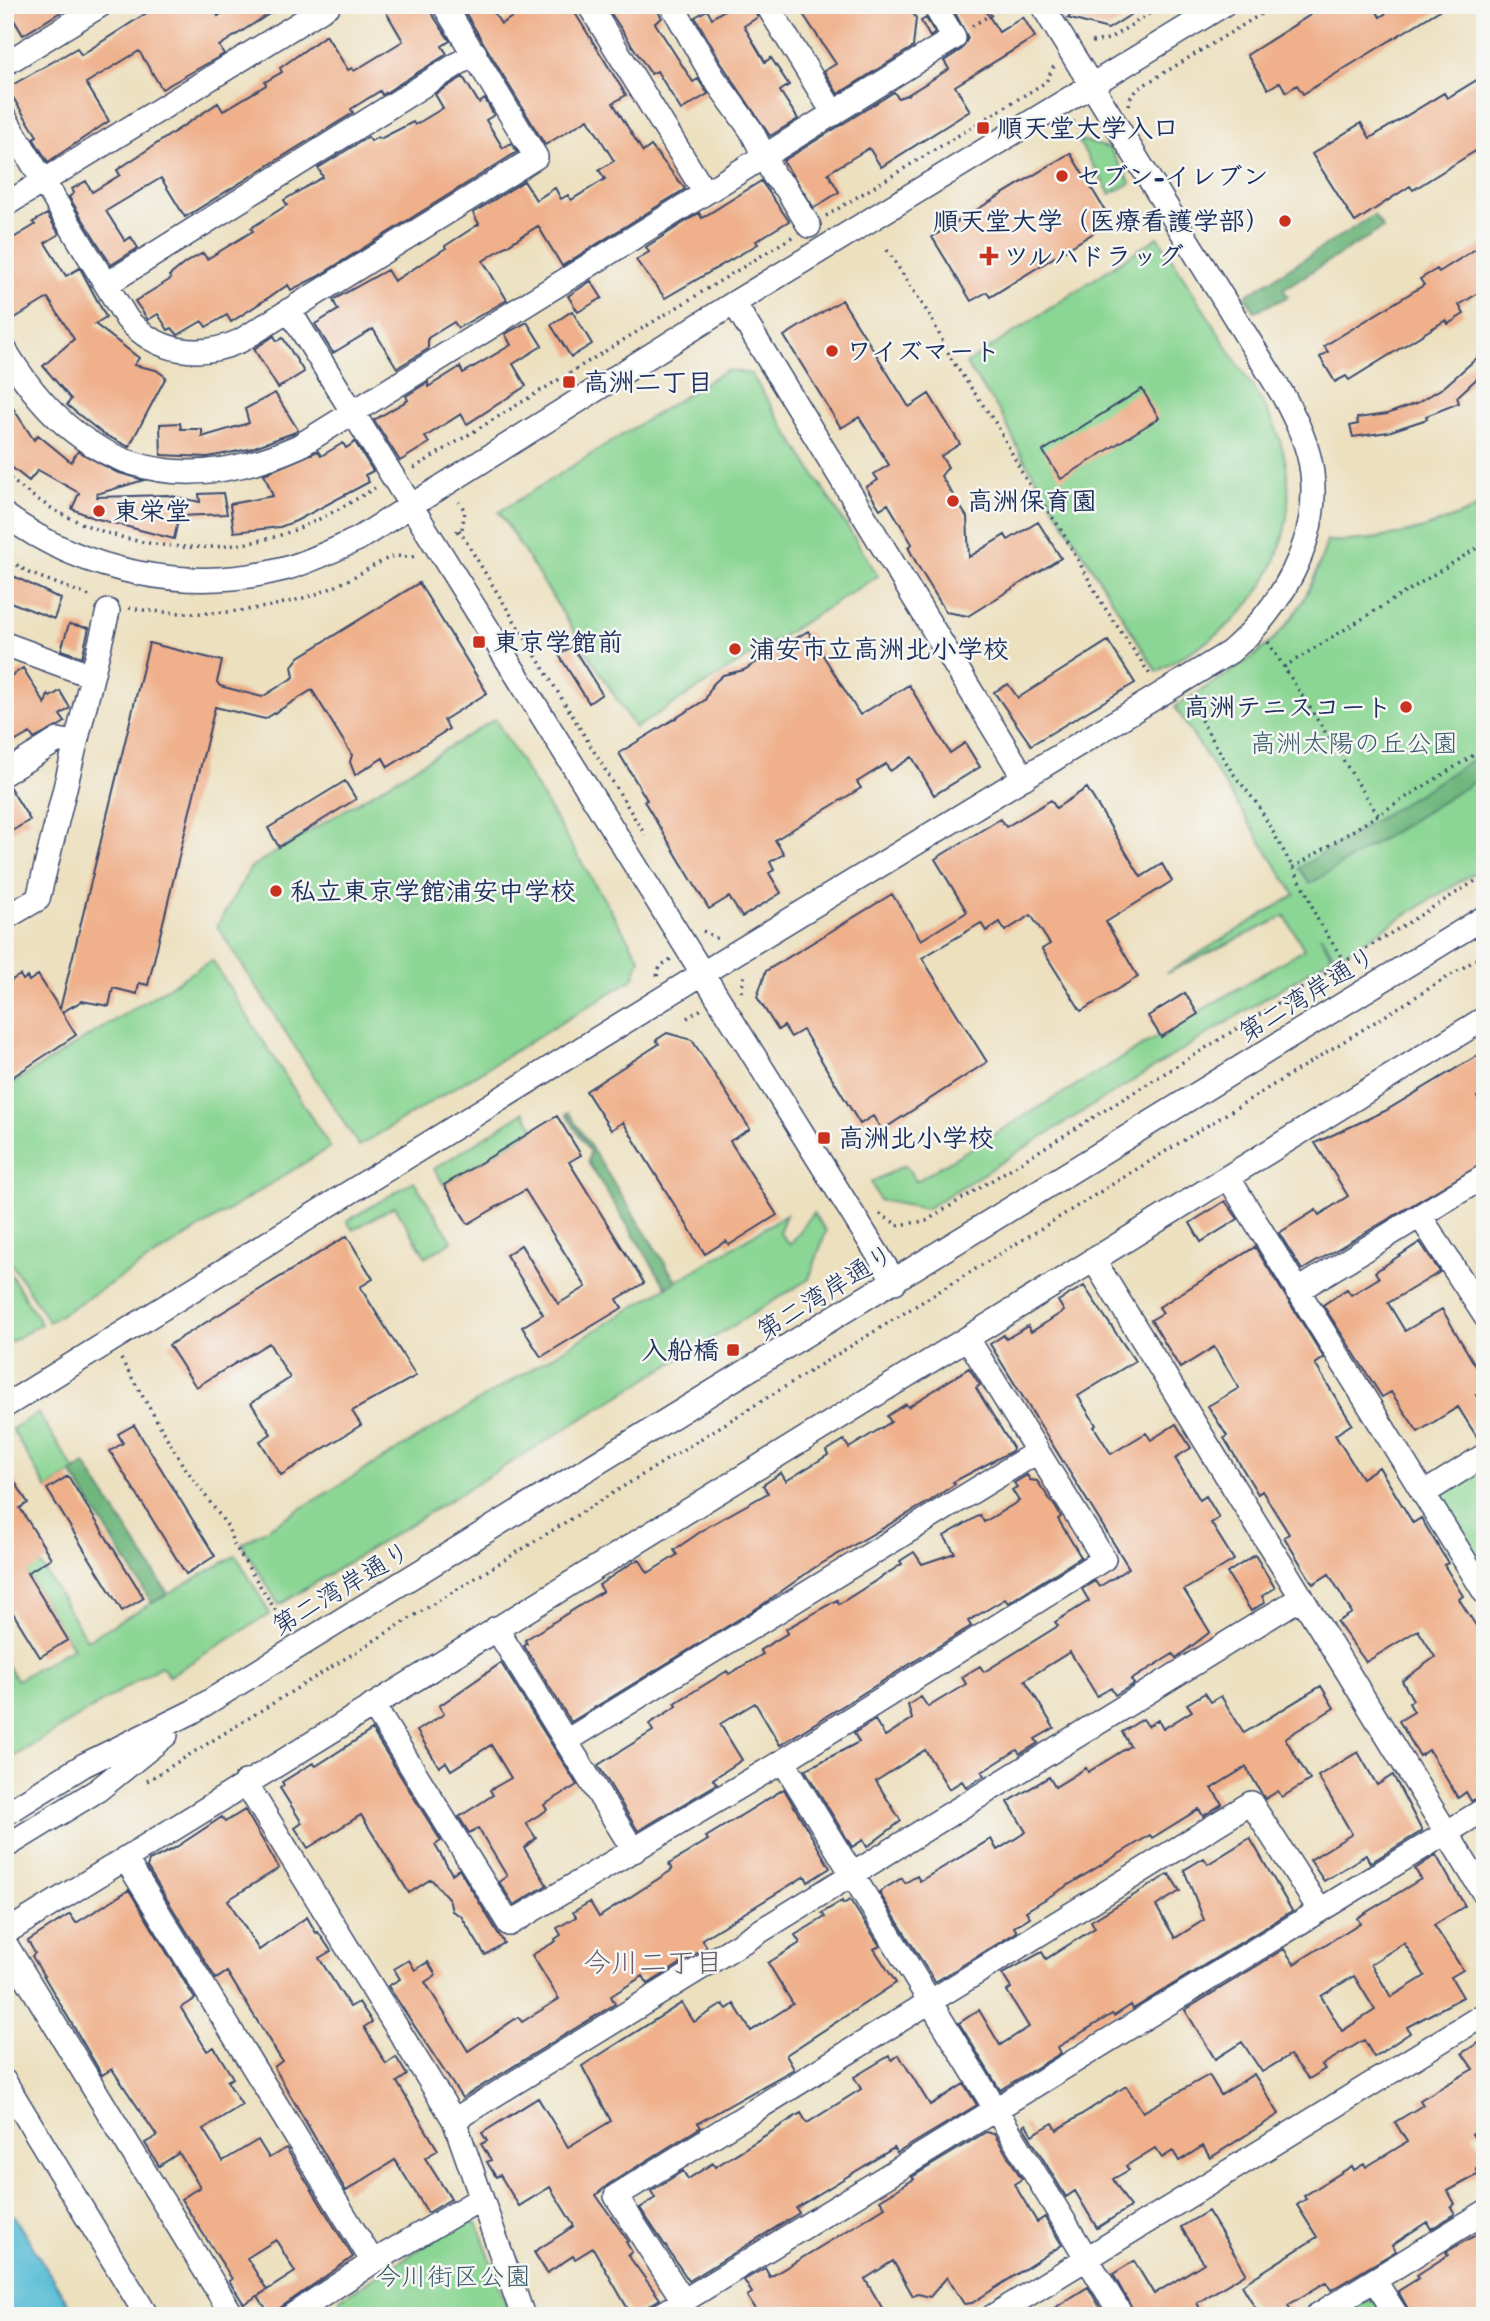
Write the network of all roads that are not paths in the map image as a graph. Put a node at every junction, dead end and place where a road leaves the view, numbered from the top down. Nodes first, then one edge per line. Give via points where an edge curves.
1 (101, 5) edge
2 (328, 5) edge
3 (444, 5) edge
4 (589, 5) edge
5 (672, 5) edge
6 (767, 5) edge
7 (934, 5) edge
8 (1042, 5) edge
9 (1223, 5) edge
10 (475, 53) junction
11 (5, 64) edge
12 (1092, 87) junction
13 (834, 114) junction
14 (5, 118) edge
15 (765, 157) junction
16 (45, 180) junction
17 (705, 193) junction
18 (5, 205) edge
19 (809, 226) road end
20 (107, 284) junction
21 (734, 303) junction
22 (289, 310) junction
23 (5, 350) edge
24 (355, 410) junction
25 (413, 505) junction
26 (5, 515) edge
27 (107, 611) dead end
28 (5, 644) edge
29 (92, 676) junction
30 (75, 743) junction
31 (5, 772) edge
32 (1024, 778) junction
33 (1485, 916) edge
34 (5, 918) edge
35 (704, 973) junction
36 (1485, 1018) edge
37 (1485, 1176) edge
38 (1228, 1178) junction
39 (1420, 1216) junction
40 (1093, 1259) junction
41 (895, 1282) junction
42 (1297, 1292) junction
43 (1479, 1292) edge
44 (1485, 1316) edge
45 (968, 1339) junction
46 (5, 1406) edge
47 (1037, 1452) junction
48 (1485, 1455) edge
49 (1423, 1494) junction
50 (1485, 1593) edge
51 (1302, 1597) junction
52 (496, 1628) junction
53 (373, 1705) junction
54 (192, 1712) junction
55 (568, 1740) junction
56 (783, 1761) junction
57 (245, 1782) junction
58 (1485, 1809) edge
59 (5, 1814) edge
60 (1447, 1833) junction
61 (5, 1847) edge
62 (635, 1851) junction
63 (125, 1858) junction
64 (852, 1874) junction
65 (1485, 1895) edge
66 (1319, 1909) junction
67 (5, 1933) edge
68 (5, 1943) edge
69 (929, 2000) junction
70 (1485, 2014) edge
71 (5, 2082) edge
72 (994, 2109) junction
73 (454, 2120) junction
74 (480, 2199) junction
75 (1485, 2212) edge
76 (1087, 2258) junction
77 (373, 2262) junction
78 (1375, 2281) junction
79 (683, 2300) junction
80 (325, 2307) edge
81 (147, 2316) edge
82 (233, 2316) edge
83 (291, 2316) edge
84 (523, 2316) edge
85 (659, 2316) edge
86 (993, 2316) edge
87 (1122, 2316) edge
88 (1317, 2316) edge
89 (1397, 2316) edge

1 - 11 street
2 - 16 street
3 - 10 street
4 - 17 street
5 - 15 street
6 - 13 street
7 - 13 street via 954,37
8 - 12 street
9 - 12 street
10 - 20 street
10 - 22 street via 536,157
12 - 21 street
12 - 32 street via 1284,397 1312,470 1314,502 1292,576 1251,634 1230,652
13 - 15 street
14 - 16 street
15 - 17 street
15 - 19 street
16 - 18 street
16 - 20 street
17 - 24 street
20 - 22 street via 137,331 187,352 220,350
21 - 25 street
21 - 32 street
22 - 24 street
23 - 24 street via 43,406 85,442 141,465 178,472 252,466 299,446
24 - 25 street
25 - 26 street via 316,558 256,575 195,579 137,574 88,559
25 - 35 street
27 - 29 street
28 - 29 street
29 - 30 street
30 - 31 street via 58,740
30 - 34 street via 38,899
32 - 35 street
33 - 41 street, 第二湾岸通り
35 - 41 street
35 - 46 street
36 - 38 street
37 - 39 street
38 - 40 street
38 - 42 street
39 - 42 street
39 - 43 street
40 - 45 street
40 - 51 street
41 - 54 street, 第二湾岸通り
42 - 49 street
43 - 44 street
45 - 47 street
45 - 52 street
47 - 55 street
47 - 56 street via 1104,1559
48 - 49 street
49 - 50 street
51 - 60 street
51 - 64 street
52 - 53 street
52 - 55 street
53 - 57 street
53 - 62 street via 509,1924
54 - 59 street, 第二湾岸通り via 84,1765
54 - 61 street, 第二湾岸通り via 98,1790
55 - 62 street
56 - 62 street
56 - 64 street
57 - 63 street
57 - 73 street
58 - 60 street
60 - 65 street
60 - 66 street
63 - 67 street
63 - 77 street
64 - 69 street
64 - 73 street
66 - 69 street via 1251,1803
66 - 72 street
68 - 82 street
69 - 72 street
69 - 79 street via 616,2196
70 - 76 street
71 - 81 street
72 - 76 street
72 - 79 street
73 - 74 street
74 - 77 street
74 - 84 street
75 - 78 street
76 - 86 street
76 - 87 street
77 - 80 street
78 - 88 street
78 - 89 street
79 - 85 street
80 - 83 street

